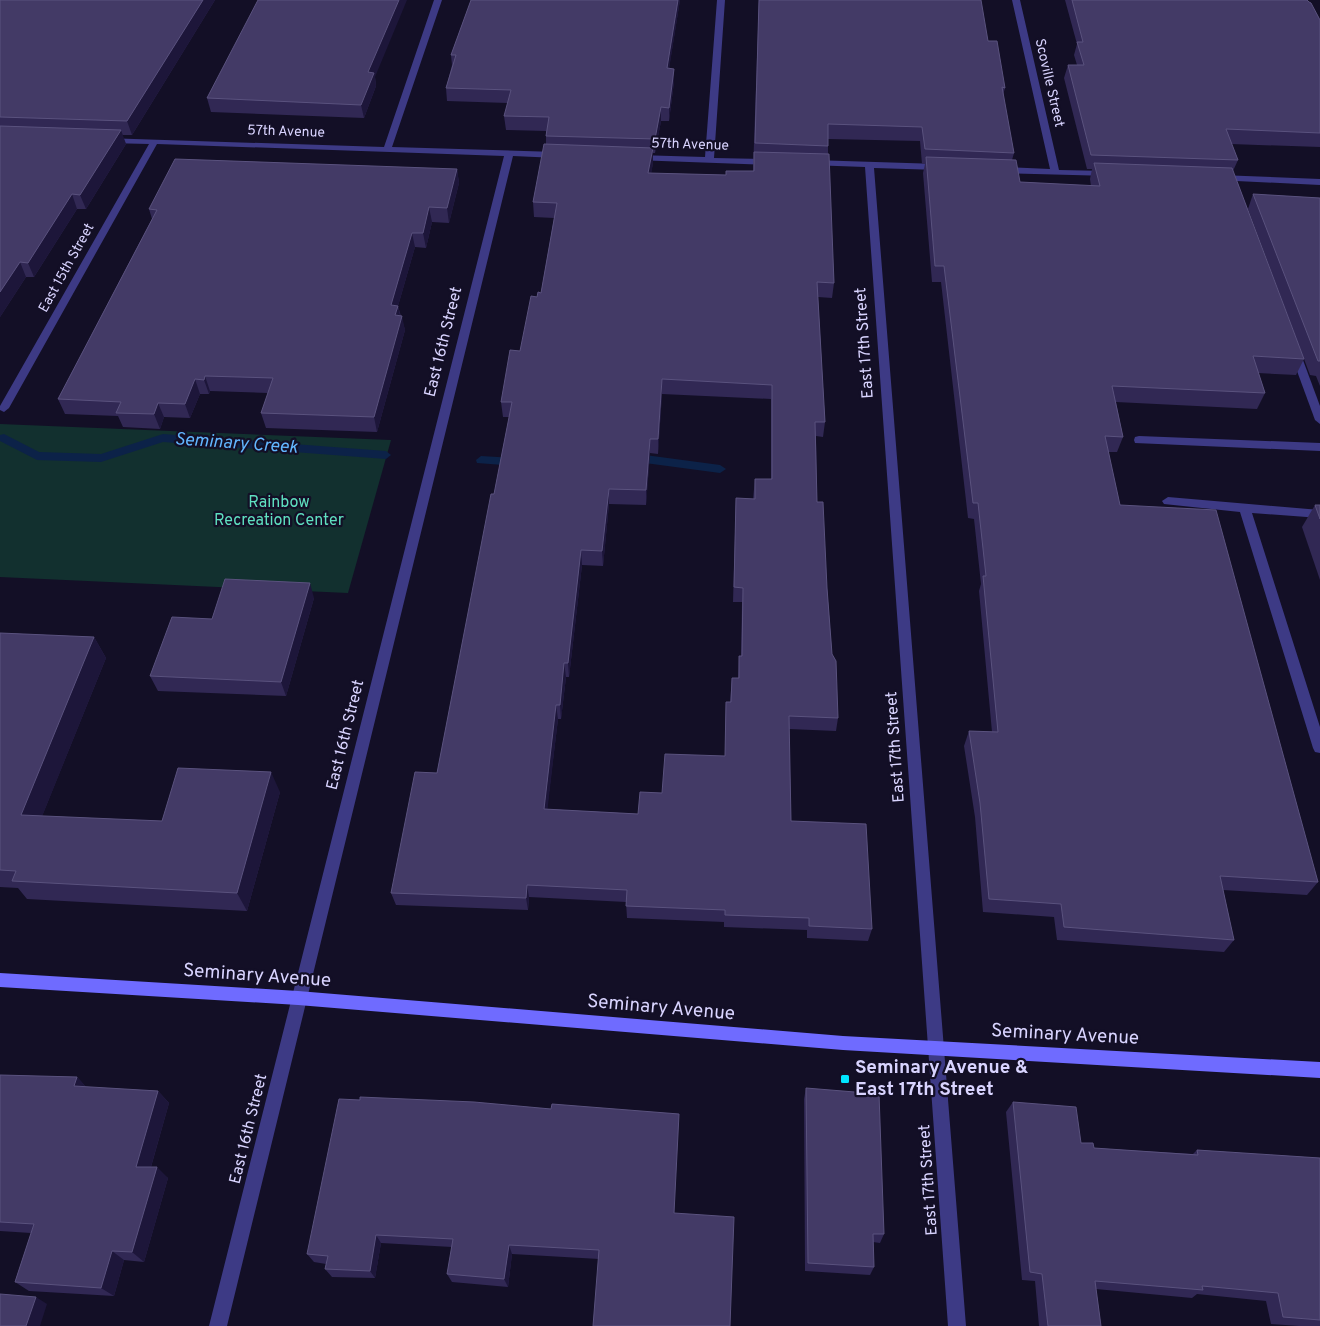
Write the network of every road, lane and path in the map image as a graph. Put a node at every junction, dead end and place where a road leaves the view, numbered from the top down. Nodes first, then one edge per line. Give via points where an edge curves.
1 (438, 0) edge
2 (721, 0) edge
3 (1016, 0) edge
4 (96, 139) edge
5 (154, 142) junction
6 (387, 149) junction
7 (509, 154) junction
8 (566, 155) edge
9 (624, 157) edge
10 (710, 160) junction
11 (779, 162) edge
12 (799, 163) edge
13 (869, 165) junction
14 (947, 168) edge
15 (996, 169) edge
16 (1055, 172) junction
17 (1114, 174) edge
18 (1211, 178) edge
19 (1320, 182) edge
20 (1292, 346) edge
21 (4, 408) dead end
22 (1320, 420) edge
23 (1139, 440) dead end
24 (1320, 447) edge
25 (1168, 500) dead end
26 (1245, 508) junction
27 (1320, 514) edge
28 (1320, 748) edge
29 (0, 980) edge
30 (298, 998) junction
31 (936, 1048) junction
32 (1320, 1070) edge
33 (218, 1326) edge
34 (957, 1326) edge

1 - 6 street
2 - 10 street
3 - 16 street, Scoville Street
4 - 5 street, 57th Avenue
5 - 6 street, 57th Avenue
5 - 21 street, East 15th Street
6 - 7 street, 57th Avenue
7 - 8 street, 57th Avenue
7 - 30 street, East 16th Street
9 - 10 street, 57th Avenue
10 - 11 street, 57th Avenue
12 - 13 street
13 - 14 street
13 - 31 street, East 17th Street
15 - 16 street
16 - 17 street
18 - 19 street via 1232,183
20 - 22 street
23 - 24 street
25 - 26 street
26 - 27 street
26 - 28 street
29 - 30 street, Seminary Avenue
30 - 31 street, Seminary Avenue
30 - 33 street, East 16th Street
31 - 32 street, Seminary Avenue
31 - 34 street, East 17th Street

